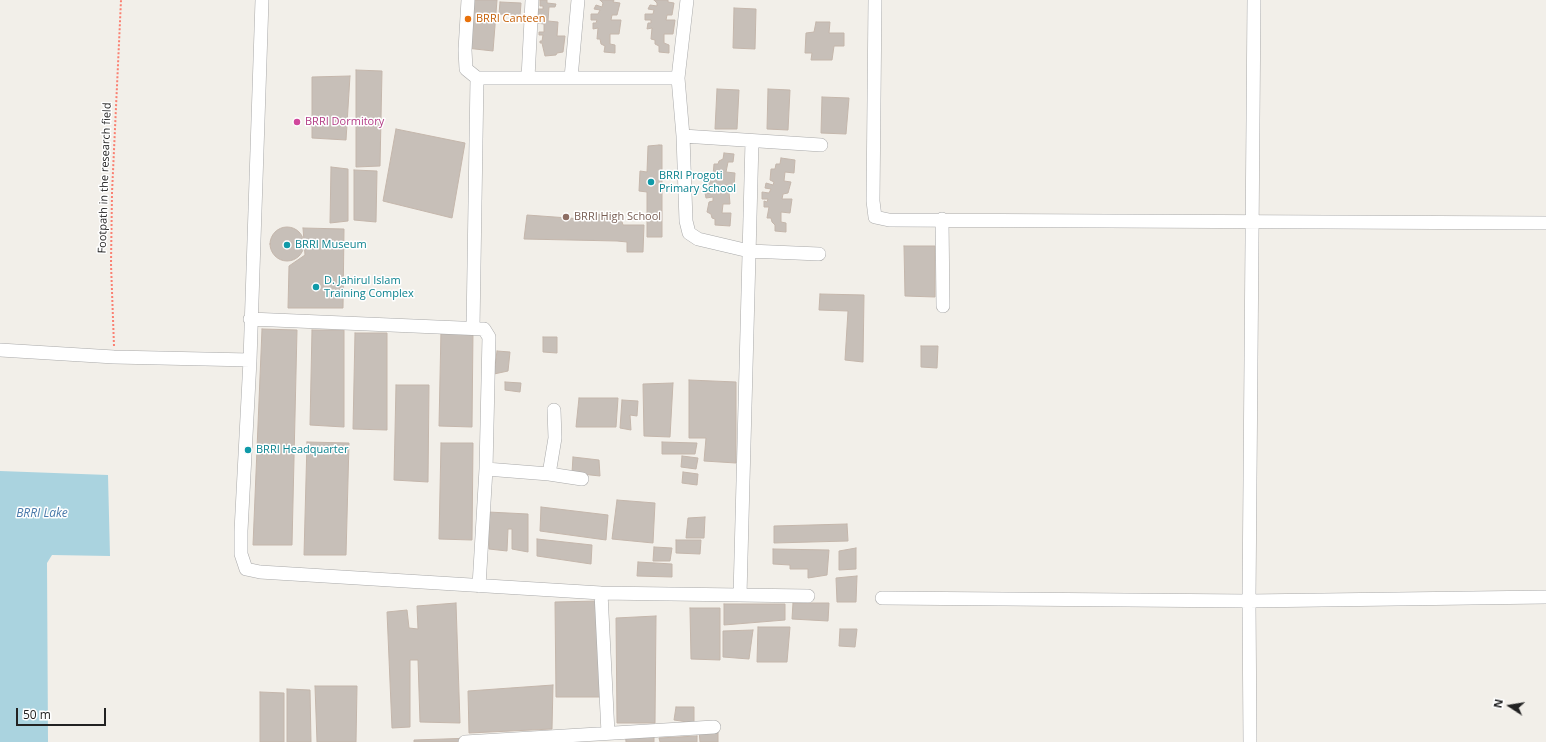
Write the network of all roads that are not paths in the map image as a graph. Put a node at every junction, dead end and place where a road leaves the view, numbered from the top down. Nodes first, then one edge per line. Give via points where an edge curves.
1 (262, 0) edge
2 (468, 0) edge
3 (532, 0) edge
4 (578, 0) edge
5 (687, 0) edge
6 (875, 0) edge
7 (1254, 0) edge
8 (476, 78) junction
9 (528, 78) junction
10 (571, 78) junction
11 (678, 78) junction
12 (683, 136) junction
13 (752, 140) junction
14 (821, 145) dead end
15 (942, 219) junction
16 (1253, 222) junction
17 (1546, 223) edge
18 (750, 251) junction
19 (819, 254) dead end
20 (943, 306) dead end
21 (250, 319) junction
22 (473, 328) junction
23 (0, 350) edge
24 (250, 360) junction
25 (554, 410) dead end
26 (486, 469) junction
27 (549, 474) junction
28 (582, 479) dead end
29 (479, 586) junction
30 (601, 593) junction
31 (740, 595) junction
32 (808, 596) dead end
33 (1546, 597) edge
34 (882, 598) dead end
35 (1249, 601) junction
36 (714, 727) dead end
37 (602, 736) edge
38 (465, 742) edge
39 (1250, 742) edge

1 - 21 street
2 - 8 street via 466,69
3 - 9 street
4 - 10 street
5 - 11 street
6 - 15 street via 875,217 890,220
7 - 16 street
8 - 9 street
8 - 22 street
9 - 10 street
10 - 11 street
11 - 12 street
12 - 13 street
12 - 18 street via 686,221 689,233 698,239
13 - 14 street
13 - 18 street
15 - 16 street
15 - 20 street
16 - 17 street
16 - 35 street
18 - 19 street
18 - 31 street
21 - 22 street
21 - 24 street
22 - 26 street via 484,329 490,337
23 - 24 street via 114,357
24 - 29 street via 241,554 246,569
25 - 27 street via 555,438
26 - 27 street
26 - 29 street
27 - 28 street
29 - 30 street
30 - 31 street
30 - 37 street
31 - 32 street
33 - 35 street
34 - 35 street
35 - 39 street
36 - 37 street
37 - 38 street

